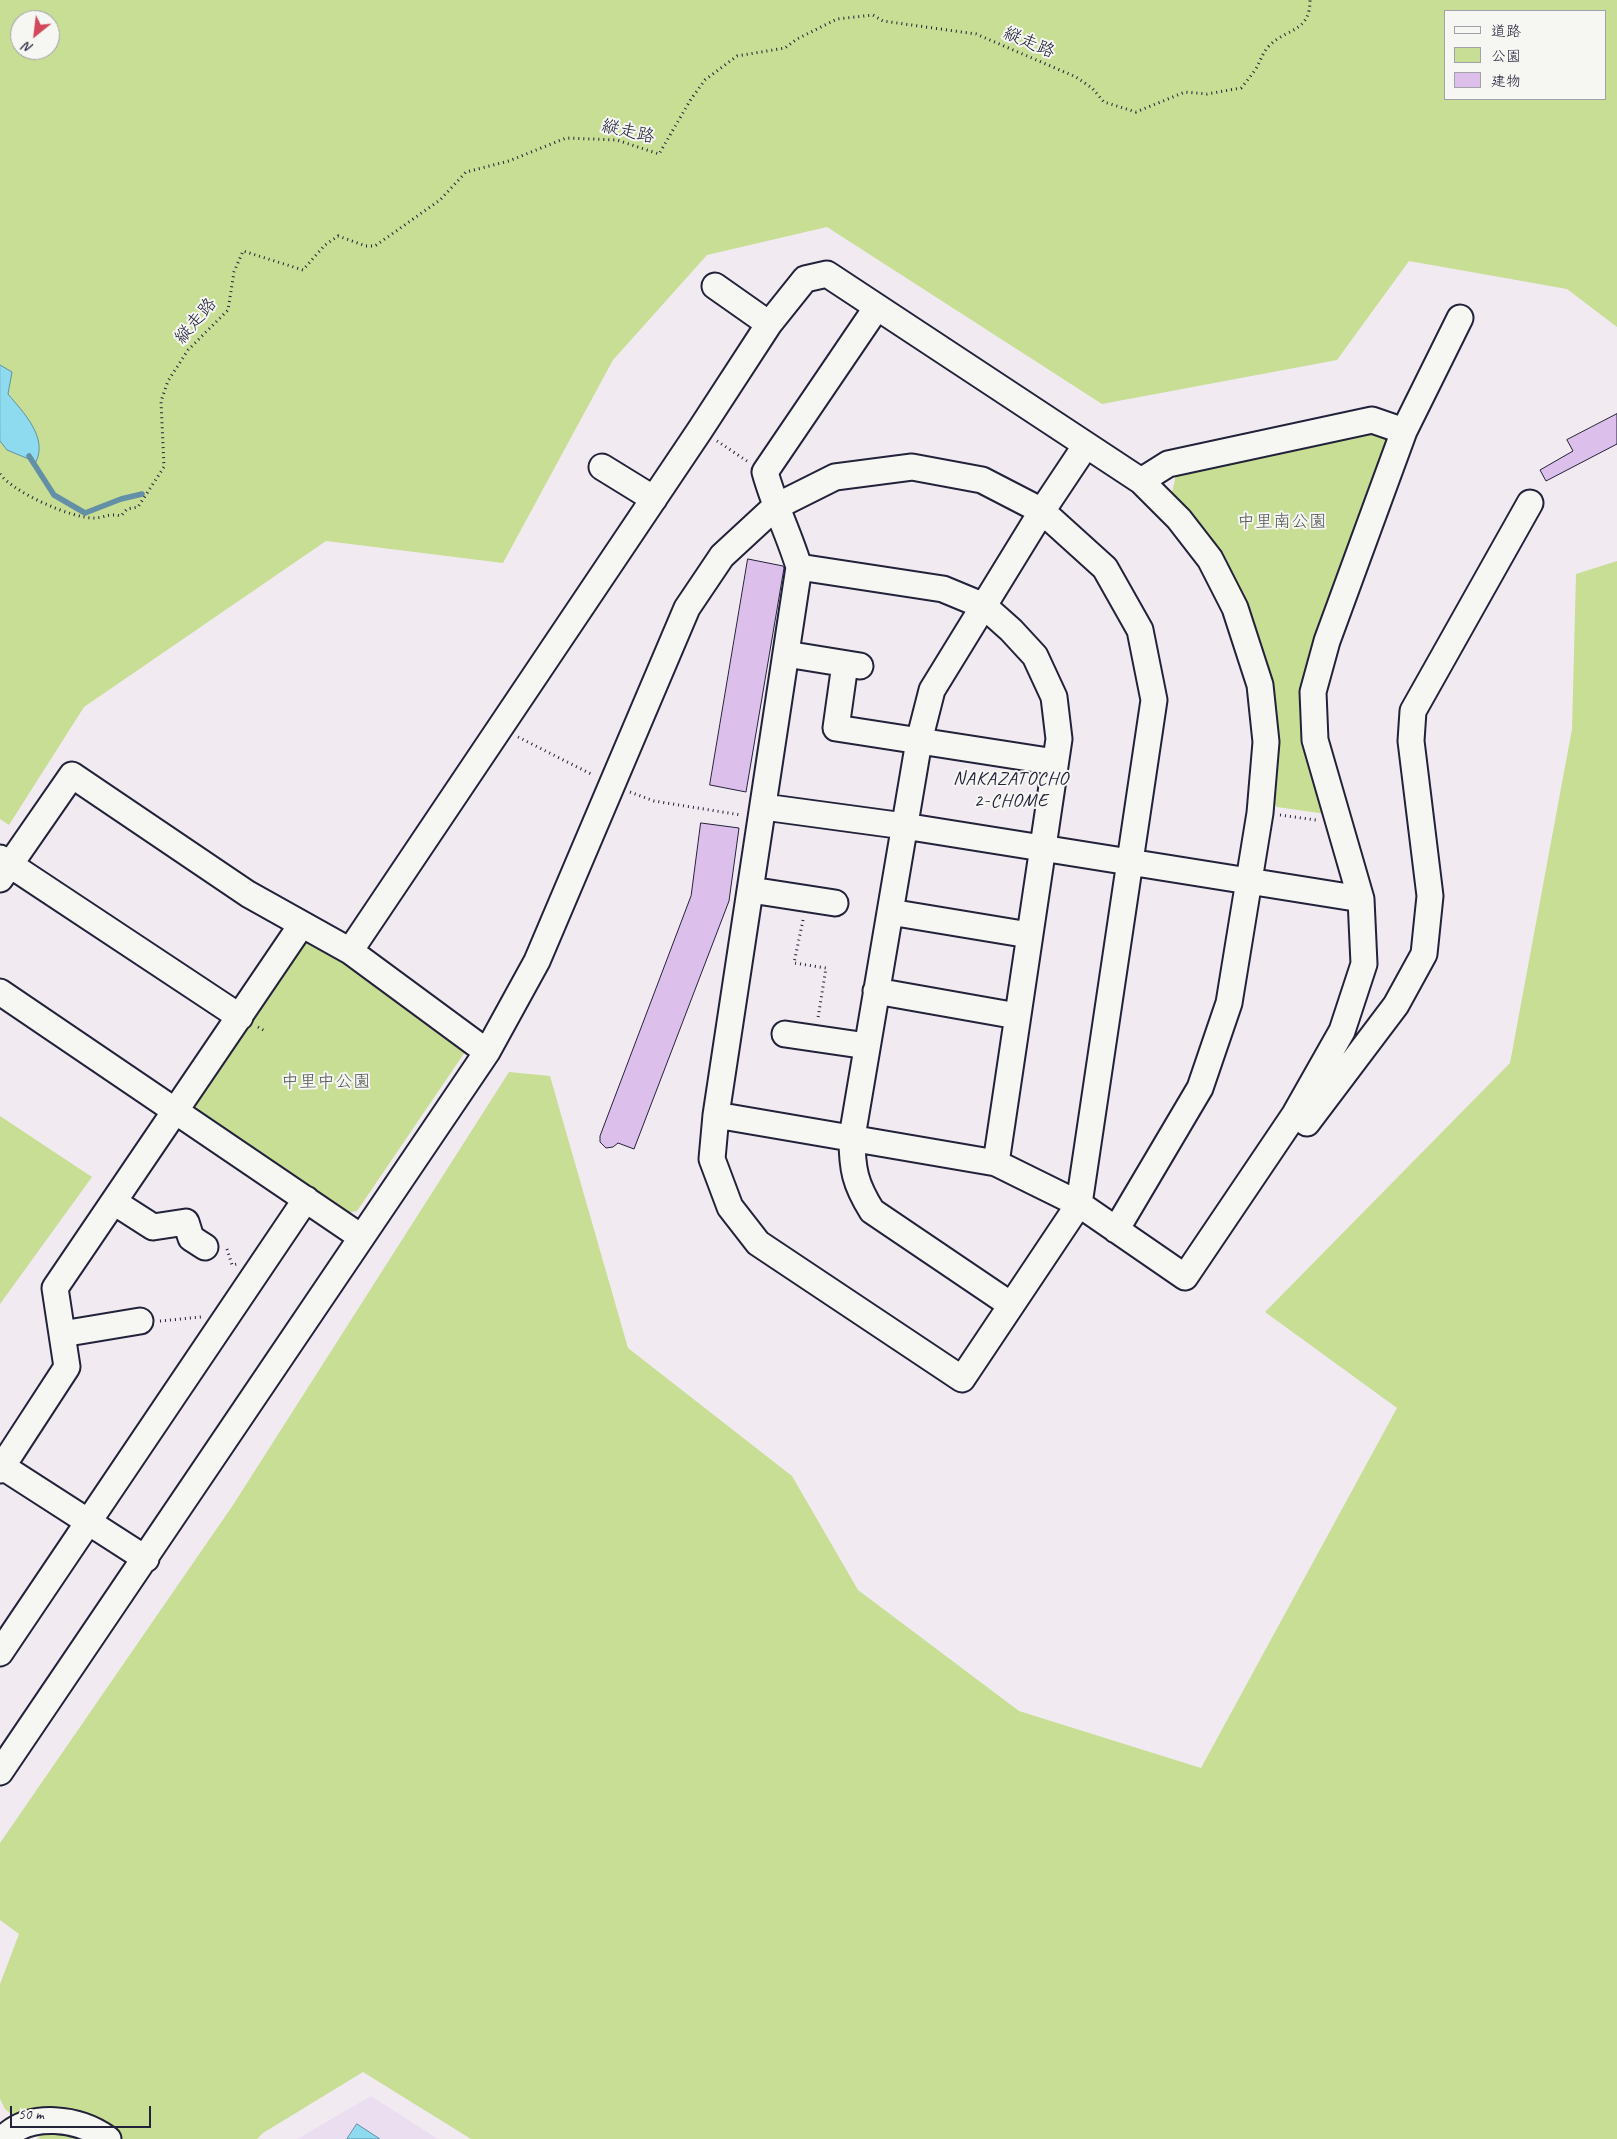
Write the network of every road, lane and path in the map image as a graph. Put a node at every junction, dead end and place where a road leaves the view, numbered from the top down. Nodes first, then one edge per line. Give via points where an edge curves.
1 (1310, 0) edge
2 (715, 286) dead end
3 (877, 307) junction
4 (1460, 318) dead end
5 (769, 324) junction
6 (700, 430) junction
7 (1404, 431) junction
8 (1086, 445) junction
9 (602, 467) dead end
10 (765, 472) junction
11 (0, 474) edge
12 (1141, 481) junction
13 (654, 499) junction
14 (1530, 502) dead end
15 (775, 507) junction
16 (1042, 511) junction
17 (799, 567) junction
18 (984, 606) junction
19 (786, 654) junction
20 (919, 741) junction
21 (1056, 762) junction
22 (764, 807) junction
23 (1260, 813) junction
24 (1339, 823) junction
25 (904, 826) junction
26 (1042, 848) junction
27 (1132, 861) junction
28 (3, 867) edge
29 (1250, 881) junction
30 (751, 890) junction
31 (807, 899) junction
32 (1361, 900) junction
33 (835, 904) dead end
34 (890, 912) junction
35 (302, 924) junction
36 (1029, 935) junction
37 (350, 950) junction
38 (876, 990) junction
39 (0, 992) edge
40 (1018, 1016) junction
41 (240, 1017) junction
42 (785, 1034) dead end
43 (815, 1038) junction
44 (867, 1046) junction
45 (486, 1052) junction
46 (176, 1111) junction
47 (1294, 1114) junction
48 (716, 1115) junction
49 (852, 1137) junction
50 (996, 1163) junction
51 (306, 1199) junction
52 (114, 1202) junction
53 (1079, 1204) junction
54 (1116, 1230) junction
55 (361, 1237) junction
56 (205, 1247) joint
57 (260, 1266) junction
58 (1011, 1305) junction
59 (228, 1315) junction
60 (140, 1321) joint
61 (62, 1334) junction
62 (1, 1469) edge
63 (88, 1522) junction
64 (146, 1559) junction
65 (0, 1653) edge
66 (0, 1772) edge
67 (3, 2139) edge
68 (108, 2139) edge

1 - 11 path, 縦走路 via 1310,12 1300,27 1271,44 1241,88 1207,94 1185,92 1136,112 1104,102 1076,77 976,34 883,20 873,15 837,20 785,48 737,56 713,74 690,99 660,154 617,140 566,138 466,172 440,200 375,246 338,236 325,244 303,270 242,251 234,272 228,310 188,350 168,381 161,401 164,467 138,507 128,509 121,516 109,513 94,518 67,512 26,496
2 - 5 street
3 - 5 street via 827,274 805,279
3 - 8 street
3 - 10 street
4 - 7 street
5 - 6 street
6 - 10 path
6 - 13 street
7 - 12 street via 1372,420 1168,464
7 - 24 street via 1327,641 1313,692 1315,740
8 - 12 street
8 - 16 street
9 - 13 street
10 - 15 street
12 - 23 street via 1179,519 1210,559 1235,608 1260,685 1266,742
13 - 37 street
14 - 47 street via 1413,711 1411,741 1430,896 1424,954 1396,1005 1307,1123
15 - 16 street via 835,477 912,466 982,480
15 - 17 street via 787,529
15 - 45 street via 722,556 687,608 537,961
16 - 18 street
16 - 27 street via 1105,568 1140,630 1154,700
17 - 18 street via 943,589
17 - 19 street
18 - 20 street via 932,690
18 - 21 street via 1035,656 1054,697 1059,739
19 - 20 street via 853,665 836,728
19 - 22 street
20 - 21 street
20 - 25 street
21 - 26 street
22 - 25 street
22 - 30 street
23 - 24 path
23 - 29 street
24 - 32 street
25 - 26 street
25 - 34 street
26 - 27 street
26 - 36 street
27 - 29 street
27 - 53 street
28 - 35 street via 72,775 248,894
28 - 41 street
29 - 32 street
29 - 54 street via 1229,1003 1200,1088
30 - 31 street
30 - 48 street
31 - 33 street
31 - 43 path via 794,963 826,968
32 - 47 street via 1364,964 1342,1032
34 - 36 street
34 - 38 street
35 - 37 street
35 - 41 street
36 - 40 street
37 - 45 street
38 - 40 street
38 - 44 street
39 - 46 street
40 - 50 street
41 - 46 street
42 - 43 street
43 - 44 street
44 - 49 street
45 - 55 street
46 - 51 street
46 - 52 street
47 - 54 street via 1185,1277
48 - 49 street
48 - 58 street via 712,1160 730,1207 758,1243 962,1379
49 - 50 street
49 - 58 street via 852,1165 857,1188 872,1211
50 - 53 street
51 - 55 street
51 - 57 street
52 - 56 street via 153,1227 186,1222 191,1238
52 - 61 street via 55,1288
53 - 54 street
53 - 58 street
55 - 64 street
56 - 57 path via 225,1244 232,1264 253,1261
57 - 59 street
59 - 60 path
59 - 63 street
60 - 61 street
61 - 62 street via 67,1367
62 - 63 street
63 - 64 street
63 - 65 street
64 - 66 street
67 - 68 street via 34,2121 66,2122 98,2132

